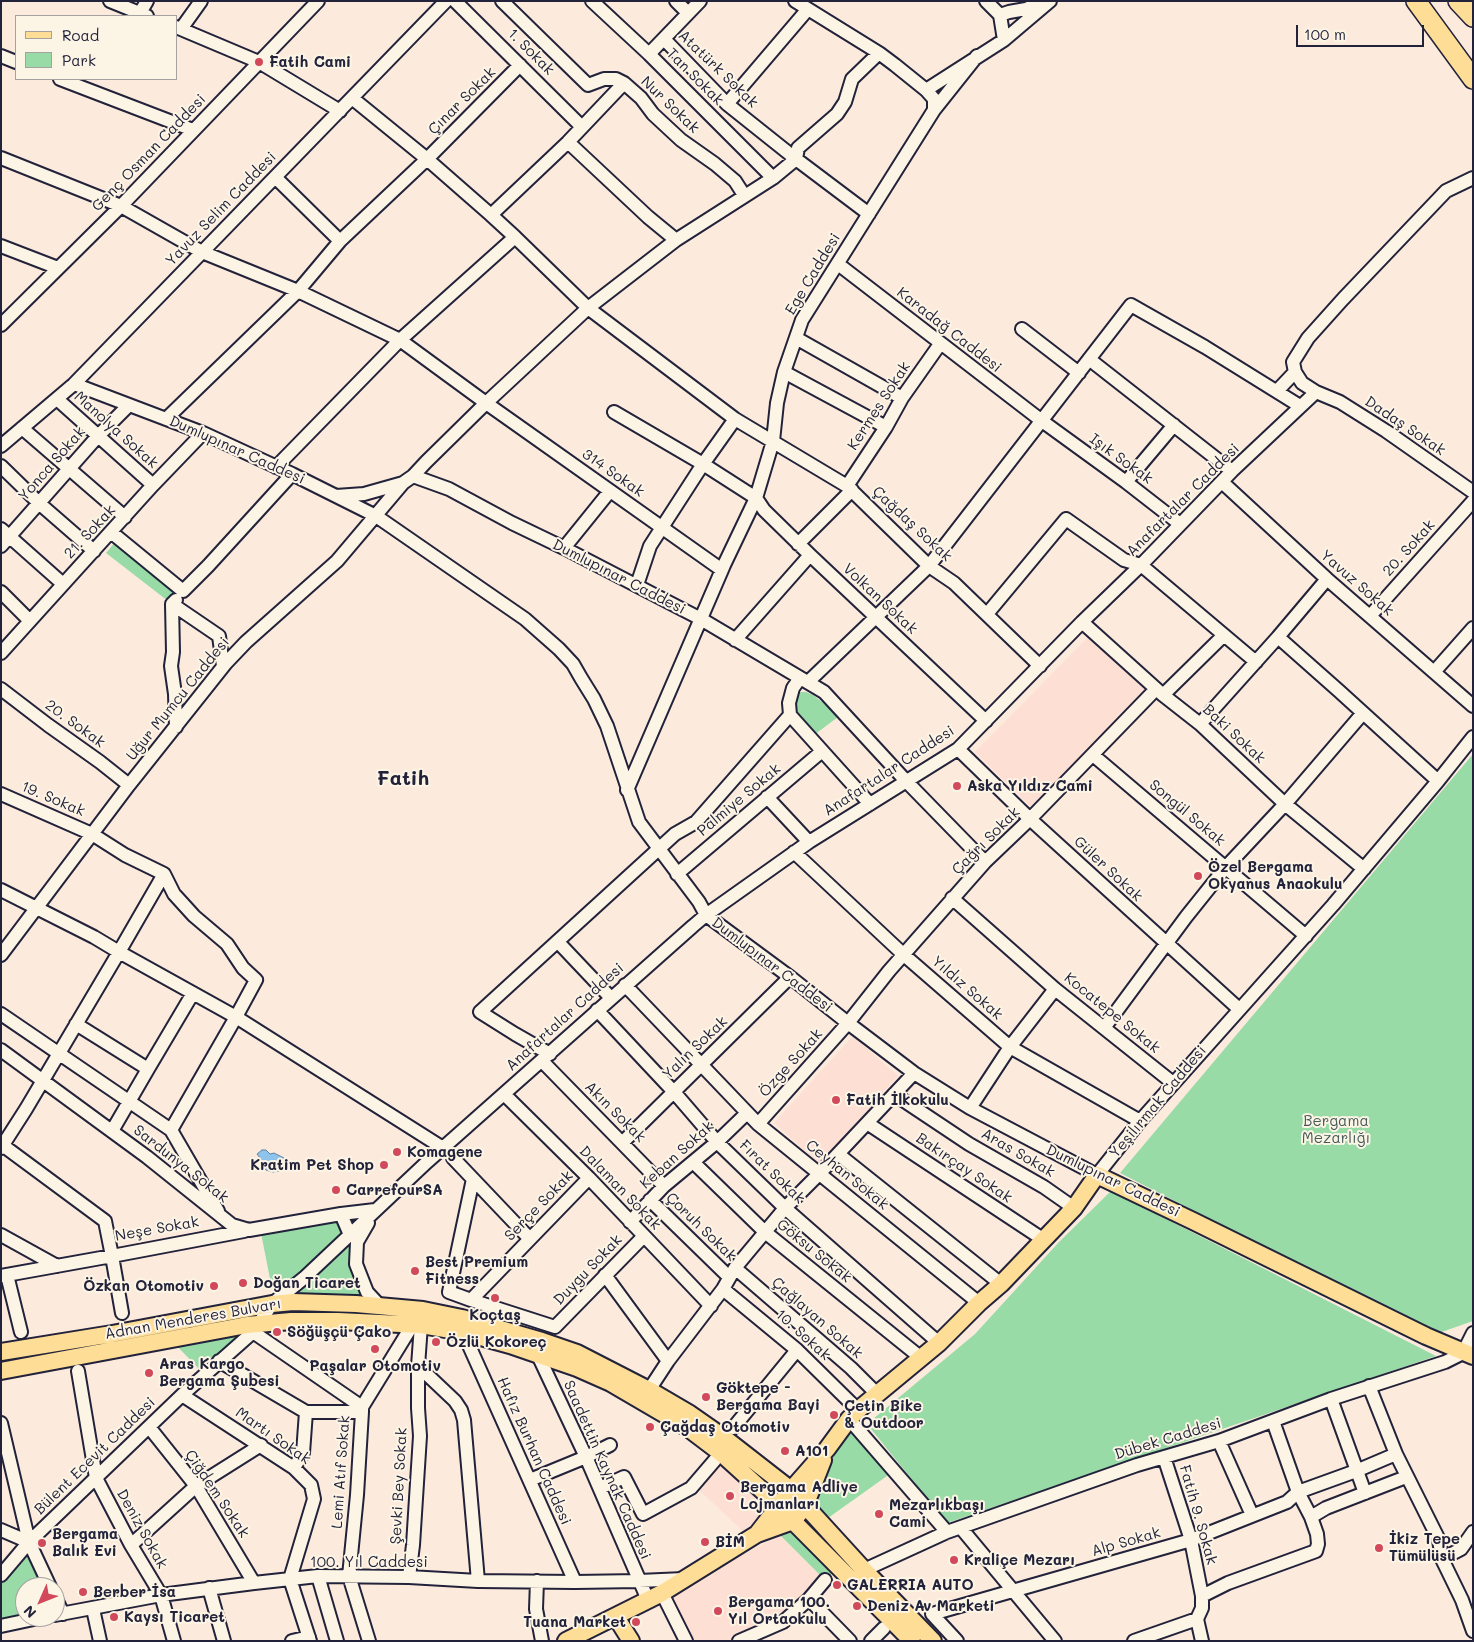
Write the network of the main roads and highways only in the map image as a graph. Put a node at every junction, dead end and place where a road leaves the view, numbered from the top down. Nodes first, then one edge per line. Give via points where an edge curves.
1 (1416, 1) edge
2 (1458, 1) edge
3 (1473, 17) edge
4 (1473, 79) edge
5 (1097, 1175) joint
6 (1, 1352) edge
7 (1468, 1355) edge
8 (1, 1371) edge
9 (827, 1449) junction
10 (791, 1490) junction
11 (778, 1506) junction
12 (805, 1506) junction
13 (793, 1521) junction
14 (757, 1534) junction
15 (616, 1617) junction
16 (566, 1641) edge
17 (631, 1641) edge
18 (912, 1641) edge
19 (933, 1641) edge

1 - 4 highway
2 - 3 highway
5 - 7 main road, Dumlupınar Caddesi
5 - 9 main road, Yeşilırmak Caddesi via 1074,1208 1001,1284 939,1342 853,1414
6 - 10 main road, Adnan Menderes Bulvarı via 280,1303 356,1304 424,1310 542,1340 576,1353 690,1414
8 - 11 main road, Adnan Menderes Bulvarı via 278,1322 338,1320 417,1325 463,1332 537,1353 611,1383 688,1428 721,1453
9 - 10 main road, Yeşilırmak Caddesi
9 - 12 main road, Yeşilırmak Caddesi
10 - 11 main road, Yeşilırmak Caddesi
10 - 12 main road, Adnan Menderes Bulvarı
11 - 13 main road, Adnan Menderes Bulvarı
11 - 14 main road, Yeşilırmak Caddesi
12 - 13 main road, Yeşilırmak Caddesi
12 - 19 main road, Adnan Menderes Bulvarı
13 - 14 main road
13 - 18 main road, Adnan Menderes Bulvarı
14 - 15 main road
15 - 16 main road
15 - 17 main road

